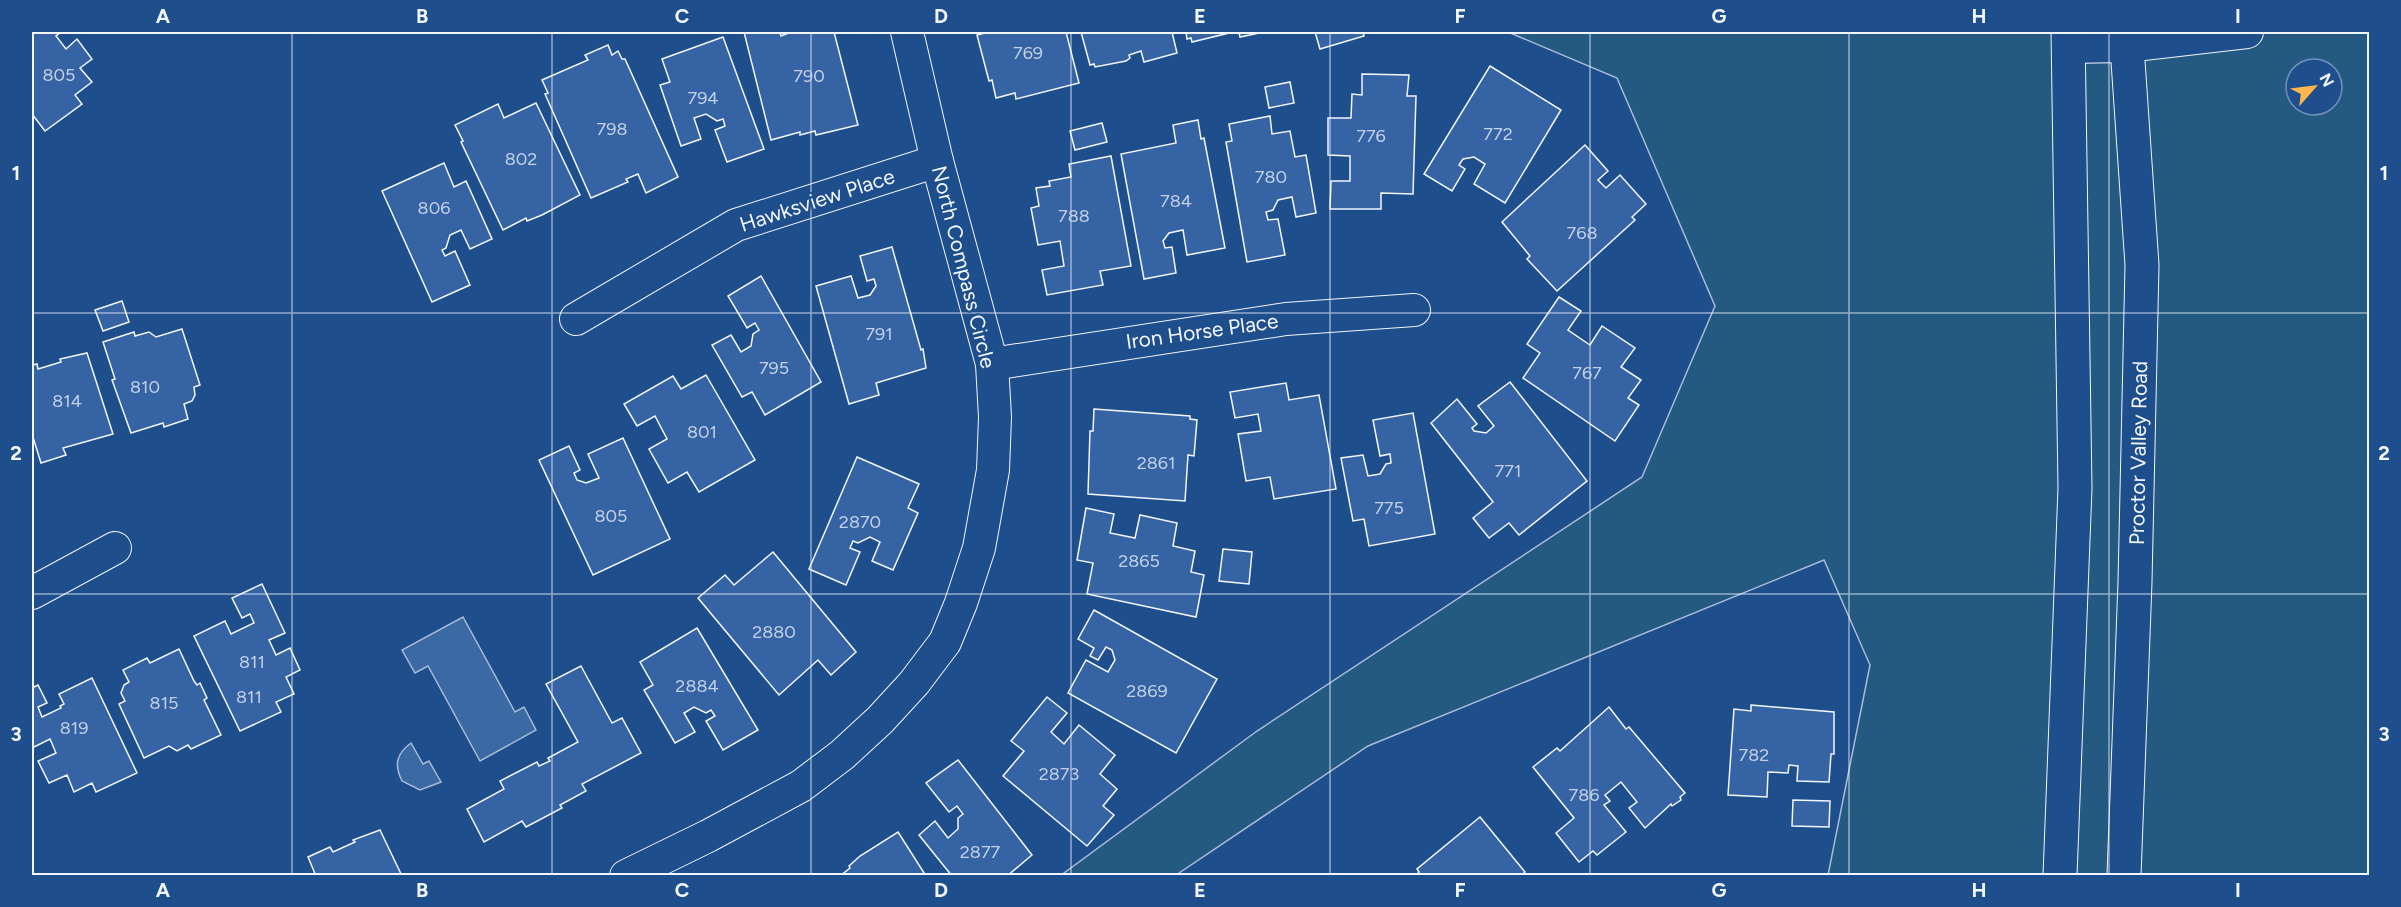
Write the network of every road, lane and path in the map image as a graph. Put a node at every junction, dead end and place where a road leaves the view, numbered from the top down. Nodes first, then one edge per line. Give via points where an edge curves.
1 (907, 32) edge
2 (2247, 32) edge
3 (2068, 39) edge
4 (2126, 39) edge
5 (937, 161) junction
6 (1414, 310) dead end
7 (576, 319) dead end
8 (992, 364) junction
9 (115, 548) dead end
10 (32, 594) edge
11 (626, 876) edge
12 (2060, 876) edge
13 (2124, 876) edge

1 - 5 street, North Compass Circle
2 - 4 street
3 - 4 street
3 - 12 street via 2075,488
4 - 13 street, Proctor Valley Road via 2142,265
5 - 7 street, Hawksview Place via 736,225
5 - 8 street, North Compass Circle
6 - 8 street, Iron Horse Place via 1286,319
8 - 11 street, North Compass Circle via 993,470 985,522 945,642 880,720 801,786
9 - 10 street

